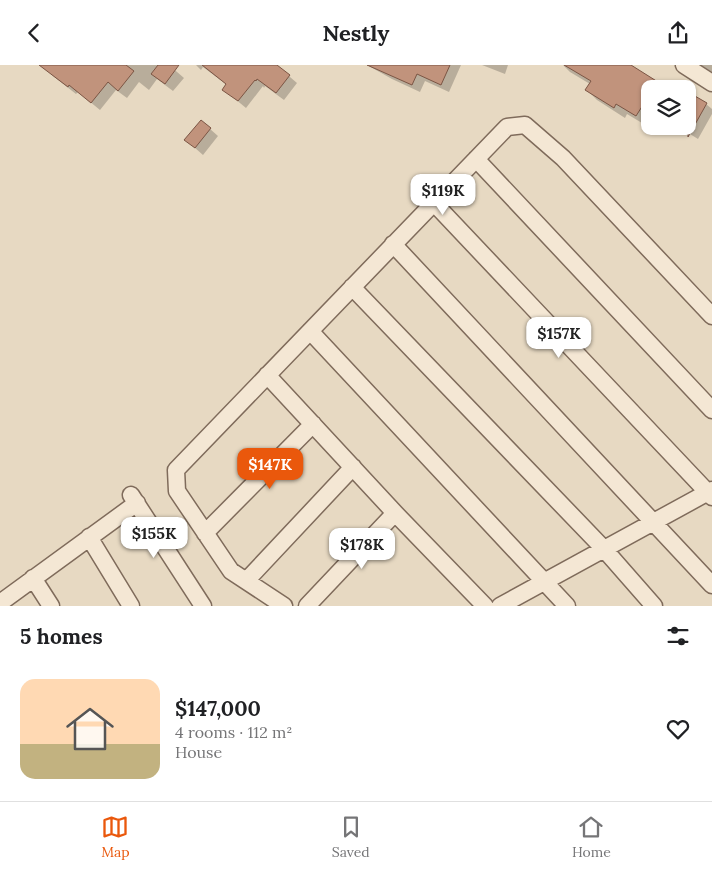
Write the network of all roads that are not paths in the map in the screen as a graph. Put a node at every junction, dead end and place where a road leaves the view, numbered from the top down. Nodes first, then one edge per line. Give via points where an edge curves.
1 (684, 65) edge
2 (712, 83) edge
3 (476, 159) junction
4 (434, 203) junction
5 (394, 245) junction
6 (352, 287) junction
7 (712, 316) edge
8 (310, 331) junction
9 (267, 375) junction
10 (712, 410) edge
11 (313, 424) junction
12 (353, 467) junction
13 (711, 493) edge
14 (395, 513) junction
15 (653, 522) junction
16 (205, 533) junction
17 (89, 537) junction
18 (604, 549) junction
19 (33, 578) junction
20 (246, 581) junction
21 (544, 582) junction
22 (712, 585) edge
23 (0, 603) edge
24 (51, 606) edge
25 (131, 606) edge
26 (202, 606) edge
27 (284, 606) edge
28 (307, 606) edge
29 (485, 606) edge
30 (500, 606) edge
31 (567, 606) edge
32 (654, 606) edge

1 - 2 street
3 - 4 street
3 - 7 street via 507,127 525,125 563,158
3 - 10 street
4 - 5 street
4 - 13 street
5 - 6 street
5 - 15 street
6 - 8 street
6 - 18 street
8 - 9 street
8 - 21 street
9 - 11 street
9 - 16 street via 176,469 177,491
11 - 12 street
11 - 16 street
12 - 14 street
12 - 20 street
13 - 15 street
14 - 28 street
14 - 29 street
15 - 18 street
15 - 22 street
16 - 20 street via 231,571
17 - 19 street
17 - 25 street
17 - 26 street via 134,499
18 - 21 street
18 - 32 street
19 - 23 street
19 - 24 street
20 - 27 street
21 - 30 street
21 - 31 street

